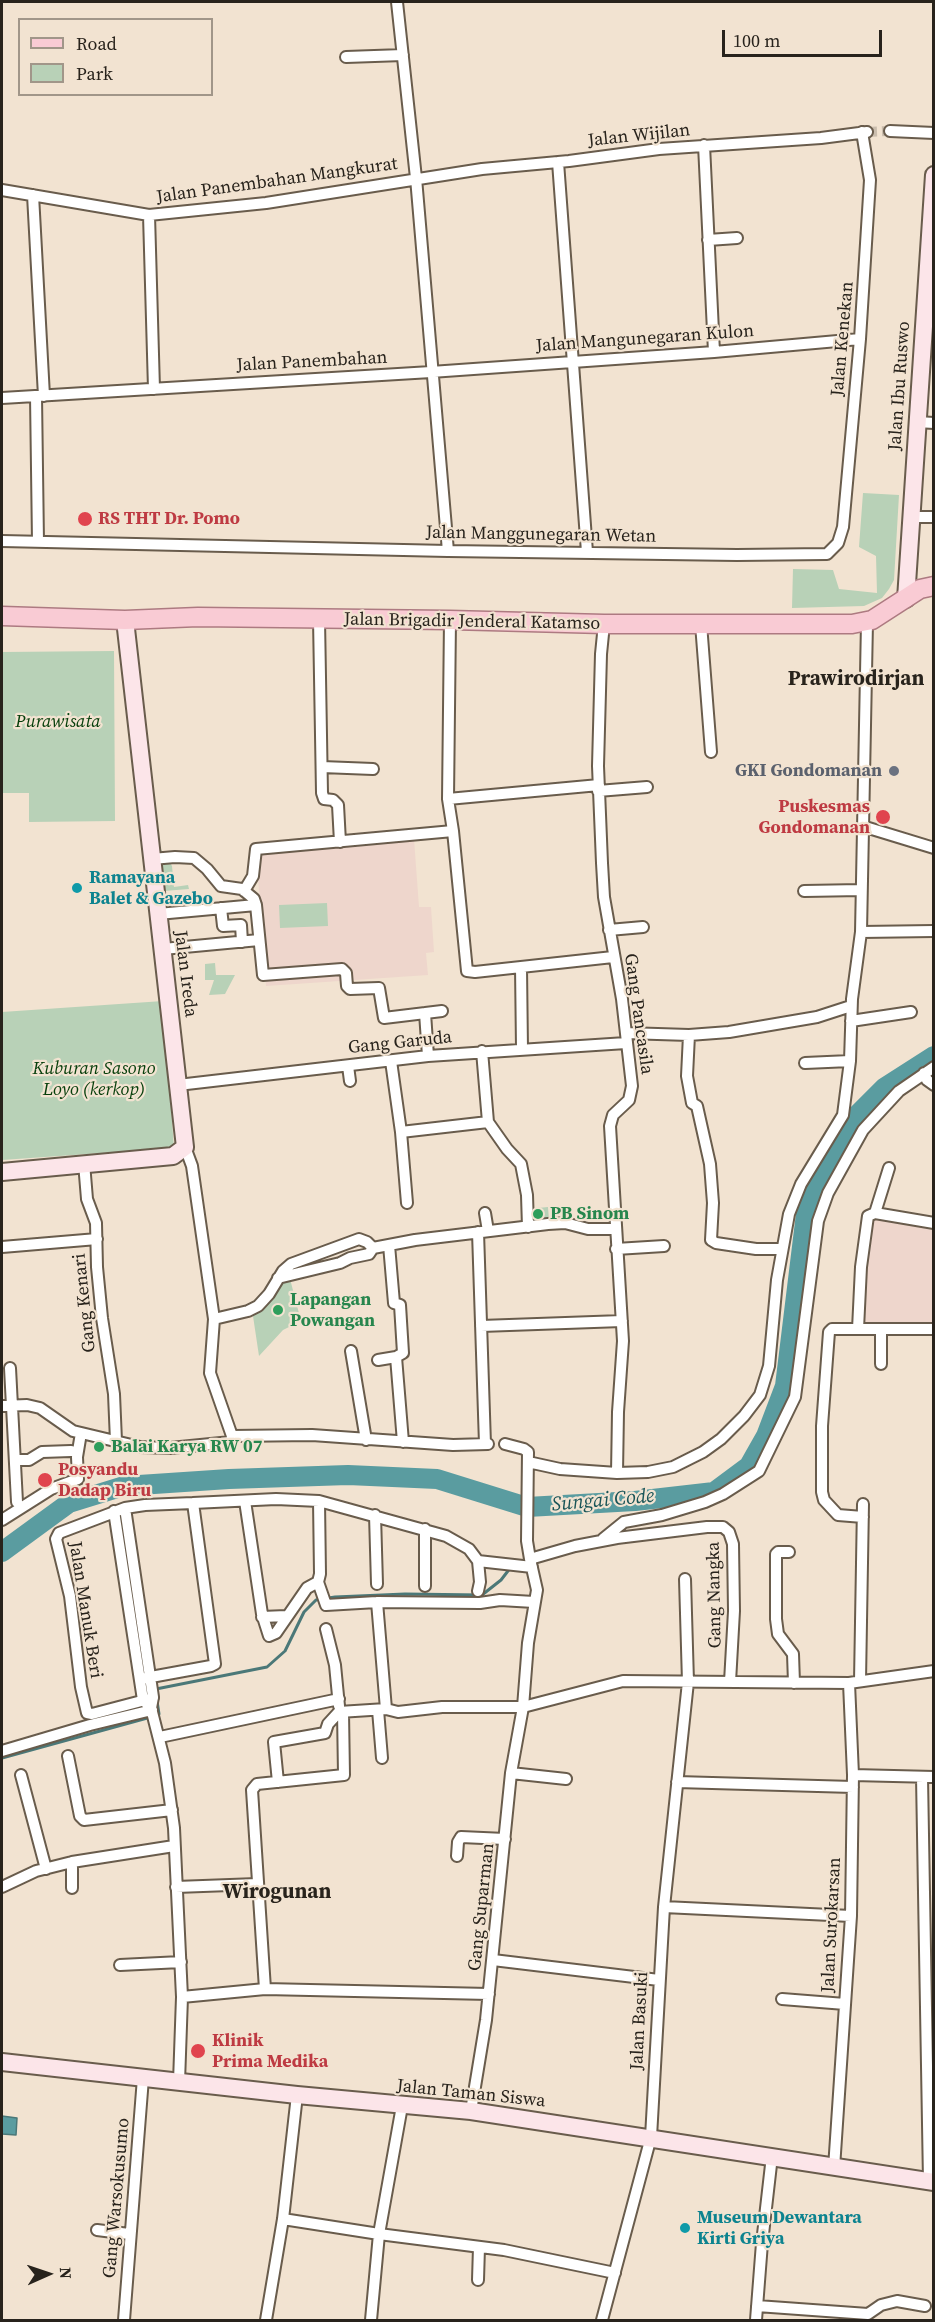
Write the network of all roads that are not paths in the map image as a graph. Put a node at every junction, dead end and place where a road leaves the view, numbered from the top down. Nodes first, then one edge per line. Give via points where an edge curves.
1 (397, 2) edge
2 (403, 55) junction
3 (346, 57) dead end
4 (890, 131) tunnel mouth
5 (865, 132) joint
6 (933, 133) edge
7 (704, 145) junction
8 (558, 162) junction
9 (933, 175) edge
10 (416, 178) junction
11 (2, 190) edge
12 (33, 195) junction
13 (149, 215) junction
14 (737, 238) dead end
15 (708, 240) junction
16 (860, 339) junction
17 (714, 352) junction
18 (574, 361) junction
19 (431, 372) junction
20 (154, 389) junction
21 (40, 396) junction
22 (2, 398) edge
23 (925, 422) edge
24 (933, 517) edge
25 (911, 518) junction
26 (2, 541) edge
27 (38, 542) junction
28 (836, 548) joint
29 (448, 551) junction
30 (587, 552) junction
31 (933, 586) edge
32 (906, 599) junction
33 (2, 616) edge
34 (320, 619) junction
35 (125, 620) junction
36 (450, 620) junction
37 (867, 622) junction
38 (604, 624) junction
39 (701, 624) junction
40 (711, 752) dead end
41 (322, 767) junction
42 (373, 769) dead end
43 (647, 787) dead end
44 (598, 788) junction
45 (448, 799) junction
46 (862, 826) junction
47 (453, 831) junction
48 (340, 842) junction
49 (933, 848) edge
50 (152, 859) junction
51 (861, 890) junction
52 (244, 891) junction
53 (804, 891) dead end
54 (256, 905) junction
55 (221, 908) junction
56 (158, 914) junction
57 (643, 927) dead end
58 (609, 930) junction
59 (933, 931) edge
60 (861, 932) junction
61 (259, 940) junction
62 (242, 942) junction
63 (163, 949) junction
64 (613, 957) junction
65 (521, 967) junction
66 (851, 1006) junction
67 (442, 1011) dead end
68 (425, 1012) junction
69 (911, 1012) dead end
70 (851, 1021) junction
71 (689, 1035) junction
72 (626, 1038) junction
73 (522, 1049) junction
74 (482, 1051) junction
75 (428, 1056) junction
76 (391, 1061) junction
77 (850, 1061) junction
78 (805, 1063) dead end
79 (348, 1066) junction
80 (929, 1070) edge
81 (350, 1082) dead end
82 (178, 1085) junction
83 (933, 1085) edge
84 (488, 1122) junction
85 (401, 1132) junction
86 (185, 1147) junction
87 (84, 1163) junction
88 (890, 1168) dead end
89 (2, 1172) edge
90 (407, 1203) dead end
91 (485, 1213) dead end
92 (875, 1213) junction
93 (933, 1223) edge
94 (528, 1227) junction
95 (615, 1229) junction
96 (483, 1231) junction
97 (97, 1239) junction
98 (389, 1245) junction
99 (664, 1246) dead end
100 (2, 1247) edge
101 (373, 1248) junction
102 (616, 1249) junction
103 (781, 1249) junction
104 (278, 1278) junction
105 (214, 1319) junction
106 (622, 1321) junction
107 (481, 1326) junction
108 (858, 1329) junction
109 (880, 1329) junction
110 (933, 1329) edge
111 (351, 1351) dead end
112 (396, 1356) junction
113 (378, 1360) dead end
114 (882, 1364) dead end
115 (10, 1368) dead end
116 (7, 1406) edge
117 (81, 1433) junction
118 (232, 1436) junction
119 (366, 1440) junction
120 (116, 1441) junction
121 (403, 1442) junction
122 (505, 1444) dead end
123 (71, 1451) dead end
124 (16, 1460) junction
125 (528, 1465) junction
126 (617, 1473) junction
127 (245, 1501) junction
128 (319, 1501) junction
129 (17, 1502) dead end
130 (193, 1503) junction
131 (863, 1503) dead end
132 (120, 1510) junction
133 (375, 1515) junction
134 (863, 1518) junction
135 (2, 1520) edge
136 (425, 1529) junction
137 (602, 1540) junction
138 (789, 1552) dead end
139 (478, 1561) junction
140 (531, 1563) junction
141 (685, 1579) dead end
142 (318, 1582) junction
143 (377, 1584) dead end
144 (425, 1586) dead end
145 (478, 1591) dead end
146 (377, 1602) junction
147 (534, 1602) junction
148 (286, 1616) junction
149 (262, 1617) junction
150 (326, 1629) dead end
151 (933, 1671) edge
152 (145, 1678) junction
153 (860, 1681) junction
154 (688, 1682) junction
155 (730, 1682) junction
156 (794, 1683) junction
157 (849, 1683) junction
158 (339, 1699) junction
159 (150, 1704) junction
160 (523, 1707) junction
161 (382, 1710) junction
162 (341, 1712) junction
163 (160, 1737) junction
164 (2, 1751) edge
165 (68, 1756) dead end
166 (382, 1758) dead end
167 (511, 1773) junction
168 (21, 1775) dead end
169 (853, 1775) junction
170 (928, 1777) edge
171 (566, 1779) dead end
172 (278, 1782) junction
173 (677, 1782) junction
174 (853, 1787) junction
175 (172, 1810) junction
176 (505, 1839) junction
177 (174, 1846) junction
178 (457, 1856) dead end
179 (72, 1862) junction
180 (46, 1869) junction
181 (257, 1884) junction
182 (2, 1887) edge
183 (176, 1887) junction
184 (72, 1888) dead end
185 (664, 1907) junction
186 (851, 1916) junction
187 (493, 1960) junction
188 (181, 1962) junction
189 (120, 1965) dead end
190 (658, 1980) junction
191 (265, 1989) junction
192 (489, 1994) junction
193 (182, 1997) junction
194 (782, 1999) dead end
195 (845, 2004) junction
196 (2, 2062) edge
197 (143, 2078) junction
198 (179, 2082) junction
199 (297, 2095) junction
200 (402, 2106) junction
201 (471, 2111) junction
202 (651, 2137) junction
203 (772, 2156) junction
204 (834, 2168) junction
205 (931, 2181) edge
206 (283, 2219) junction
207 (97, 2230) dead end
208 (129, 2234) junction
209 (379, 2234) junction
210 (479, 2247) junction
211 (615, 2273) junction
212 (478, 2280) dead end
213 (757, 2306) junction
214 (925, 2307) dead end
215 (124, 2320) edge
216 (266, 2320) edge
217 (371, 2320) edge
218 (602, 2320) edge
219 (756, 2320) edge

1 - 2 street
2 - 3 street
2 - 10 street
4 - 6 street
5 - 7 street, Jalan Wijilan
5 - 16 street, Jalan Kenekan via 870,180
7 - 8 street, Jalan Wijilan
7 - 15 street
8 - 10 street, Jalan Wijilan
8 - 18 street
9 - 23 street, Jalan Ibu Ruswo
10 - 13 street, Jalan Panembahan Mangkurat via 266,203
10 - 19 street
11 - 12 street, Jalan Panembahan Mangkurat
12 - 13 street, Jalan Panembahan Mangkurat
12 - 21 street
13 - 20 street
14 - 15 street
15 - 17 street
16 - 17 street, Jalan Mangunegaran Kulon
16 - 28 street, Jalan Kenekan via 843,527
17 - 18 street, Jalan Mangunegaran Kulon
18 - 19 street, Jalan Mangunegaran Kulon
18 - 30 street
19 - 20 street, Jalan Panembahan
19 - 29 street
20 - 21 street, Jalan Panembahan
21 - 22 street, Jalan Panembahan
21 - 27 street
23 - 25 street, Jalan Ibu Ruswo
24 - 25 street
25 - 32 street, Jalan Ibu Ruswo
26 - 27 street, Jalan Manggunegaran Wetan
27 - 29 street, Jalan Manggunegaran Wetan
28 - 30 street, Jalan Manggunegaran Wetan via 818,555
29 - 30 street, Jalan Manggunegaran Wetan
31 - 32 main road, Jalan Brigadir Jenderal Katamso
32 - 37 main road, Jalan Brigadir Jenderal Katamso
33 - 35 main road, Jalan Brigadir Jenderal Katamso
34 - 35 main road, Jalan Brigadir Jenderal Katamso
34 - 36 main road, Jalan Brigadir Jenderal Katamso
34 - 41 street
35 - 50 street, Jalan Ireda
36 - 38 main road, Jalan Brigadir Jenderal Katamso
36 - 45 street
37 - 39 main road, Jalan Brigadir Jenderal Katamso
37 - 46 street
38 - 39 main road, Jalan Brigadir Jenderal Katamso
38 - 44 street, Gang Pancasila
39 - 40 street
41 - 42 street
41 - 48 street via 323,797 338,805
43 - 44 street
44 - 45 street
44 - 58 street, Gang Pancasila
45 - 47 street
46 - 49 street
46 - 51 street
47 - 48 street
47 - 65 street via 465,969 470,972
48 - 52 street via 255,850 253,876
50 - 52 street via 194,858 221,886
50 - 56 street, Jalan Ireda
51 - 53 street
51 - 60 street
52 - 54 street
54 - 55 street
54 - 61 street
55 - 56 street
55 - 62 street via 223,926 241,925
56 - 63 street, Jalan Ireda
57 - 58 street
58 - 64 street, Gang Pancasila
59 - 60 street
60 - 66 street
61 - 62 street
61 - 68 street via 263,975 342,969 350,989 379,988 384,1018
62 - 63 street
63 - 82 street, Jalan Ireda
64 - 65 street
64 - 72 street, Gang Pancasila
65 - 73 street
66 - 70 street
66 - 71 street, Gang Garuda via 830,1014 739,1031
67 - 68 street
68 - 75 street
69 - 70 street
70 - 77 street
71 - 72 street, Gang Garuda
71 - 103 street via 687,1076 692,1103 698,1106 710,1164 711,1240 756,1249
72 - 73 street, Gang Garuda
72 - 95 street, Gang Pancasila via 632,1094 611,1122
73 - 74 street, Gang Garuda
74 - 75 street, Gang Garuda
74 - 84 street
75 - 76 street, Gang Garuda
76 - 79 street, Gang Garuda
76 - 85 street
77 - 78 street
77 - 103 street via 843,1115 801,1184
79 - 81 street
79 - 82 street, Gang Garuda
80 - 83 street via 927,1080
80 - 137 street via 899,1091 863,1130 828,1192 818,1221 795,1397 759,1471 705,1502 624,1522
82 - 86 street, Jalan Ireda
84 - 85 street
84 - 94 street via 521,1164
85 - 90 street
86 - 87 street via 173,1156
86 - 105 street via 192,1166
87 - 89 street
87 - 97 street, Gang Kenari via 87,1199
88 - 92 street
91 - 96 street
92 - 93 street
92 - 108 street via 868,1216 865,1230
94 - 95 street via 566,1223 584,1229
94 - 96 street
95 - 102 street, Gang Pancasila
96 - 98 street
96 - 107 street
97 - 100 street
97 - 120 street, Gang Kenari
98 - 101 street
98 - 112 street via 403,1348 403,1353
99 - 102 street
101 - 104 street via 369,1254
101 - 104 street via 363,1240 355,1240 291,1264
102 - 106 street, Gang Pancasila
103 - 126 street via 768,1372 753,1406 721,1439 692,1459 663,1469
104 - 105 street via 258,1305
105 - 118 street via 210,1372
106 - 107 street
106 - 126 street, Gang Pancasila
107 - 121 street via 487,1444
108 - 109 street
108 - 134 street via 832,1329 828,1337 821,1471 824,1500 838,1515
109 - 110 street
109 - 114 street
111 - 119 street
112 - 113 street
112 - 121 street
115 - 116 street
116 - 117 street via 40,1408
116 - 124 street
117 - 120 street
117 - 135 street via 78,1479 51,1489
118 - 119 street via 312,1435
118 - 120 street via 228,1443 170,1448
119 - 121 street
122 - 125 street via 526,1450
123 - 124 street via 42,1452 29,1460
124 - 129 street
125 - 126 street
125 - 140 street via 527,1541
127 - 128 street, Jalan Manuk Beri
127 - 130 street, Jalan Manuk Beri
127 - 149 street
128 - 133 street, Jalan Manuk Beri
128 - 142 street
130 - 132 street, Jalan Manuk Beri
130 - 152 street via 215,1664
131 - 134 street
132 - 152 street
132 - 159 street, Jalan Manuk Beri via 59,1533 56,1539 70,1596 87,1713
133 - 136 street, Jalan Manuk Beri
133 - 143 street
134 - 153 street
136 - 139 street, Jalan Manuk Beri via 469,1549
136 - 144 street
137 - 140 street, Gang Nangka
137 - 155 street, Gang Nangka via 707,1527 723,1527 729,1532 733,1544 734,1611
138 - 156 street via 776,1554 776,1618 781,1640 793,1654
139 - 140 street
139 - 145 street
140 - 147 street via 537,1590
141 - 154 street, Jalan Basuki
142 - 146 street via 326,1605
142 - 148 street via 307,1588
146 - 147 street
146 - 161 street
147 - 160 street, Gang Suparman
148 - 149 street
148 - 149 street via 276,1634 271,1635 267,1634
150 - 158 street
151 - 153 street
152 - 159 street
153 - 157 street
154 - 155 street
154 - 160 street via 623,1681
154 - 173 street, Jalan Basuki
155 - 156 street
156 - 157 street
157 - 169 street, Jalan Surokarsan
158 - 162 street
158 - 163 street
159 - 163 street
159 - 164 street
160 - 161 street
160 - 167 street, Gang Suparman
161 - 162 street
161 - 166 street
162 - 172 street via 328,1724 325,1733 274,1742
162 - 172 street via 344,1775
163 - 175 street
165 - 175 street via 84,1820
167 - 171 street
167 - 176 street, Gang Suparman
168 - 180 street
169 - 170 street
169 - 174 street, Jalan Surokarsan
170 - 205 street
172 - 181 street via 257,1784 252,1790
173 - 174 street
173 - 185 street, Jalan Basuki
174 - 186 street, Jalan Surokarsan
175 - 177 street
176 - 178 street via 461,1838
176 - 187 street, Gang Suparman
177 - 179 street
177 - 183 street
179 - 180 street
179 - 184 street
180 - 182 street
181 - 183 street
181 - 191 street
183 - 188 street
185 - 186 street
185 - 190 street, Jalan Basuki
186 - 195 street, Jalan Surokarsan
187 - 190 street
187 - 192 street, Gang Suparman
188 - 189 street
188 - 193 street
190 - 202 street, Jalan Basuki
191 - 192 street
191 - 193 street
192 - 201 street, Gang Suparman
193 - 198 street
194 - 195 street
195 - 204 street, Jalan Surokarsan
196 - 197 street, Jalan Taman Siswa
197 - 198 street, Jalan Taman Siswa
197 - 208 street, Gang Warsokusumo
198 - 199 street, Jalan Taman Siswa
199 - 200 street, Jalan Taman Siswa
199 - 206 street
200 - 201 street, Jalan Taman Siswa
200 - 209 street
201 - 202 street, Jalan Taman Siswa
202 - 203 street, Jalan Taman Siswa
202 - 211 street, Jalan Basuki
203 - 204 street, Jalan Taman Siswa
203 - 213 street
204 - 205 street, Jalan Taman Siswa
206 - 209 street
206 - 216 street
207 - 208 street
208 - 215 street, Gang Warsokusumo
209 - 210 street
209 - 217 street
210 - 211 street
210 - 212 street
211 - 218 street, Jalan Basuki
213 - 214 street via 868,2314 897,2301
213 - 219 street

